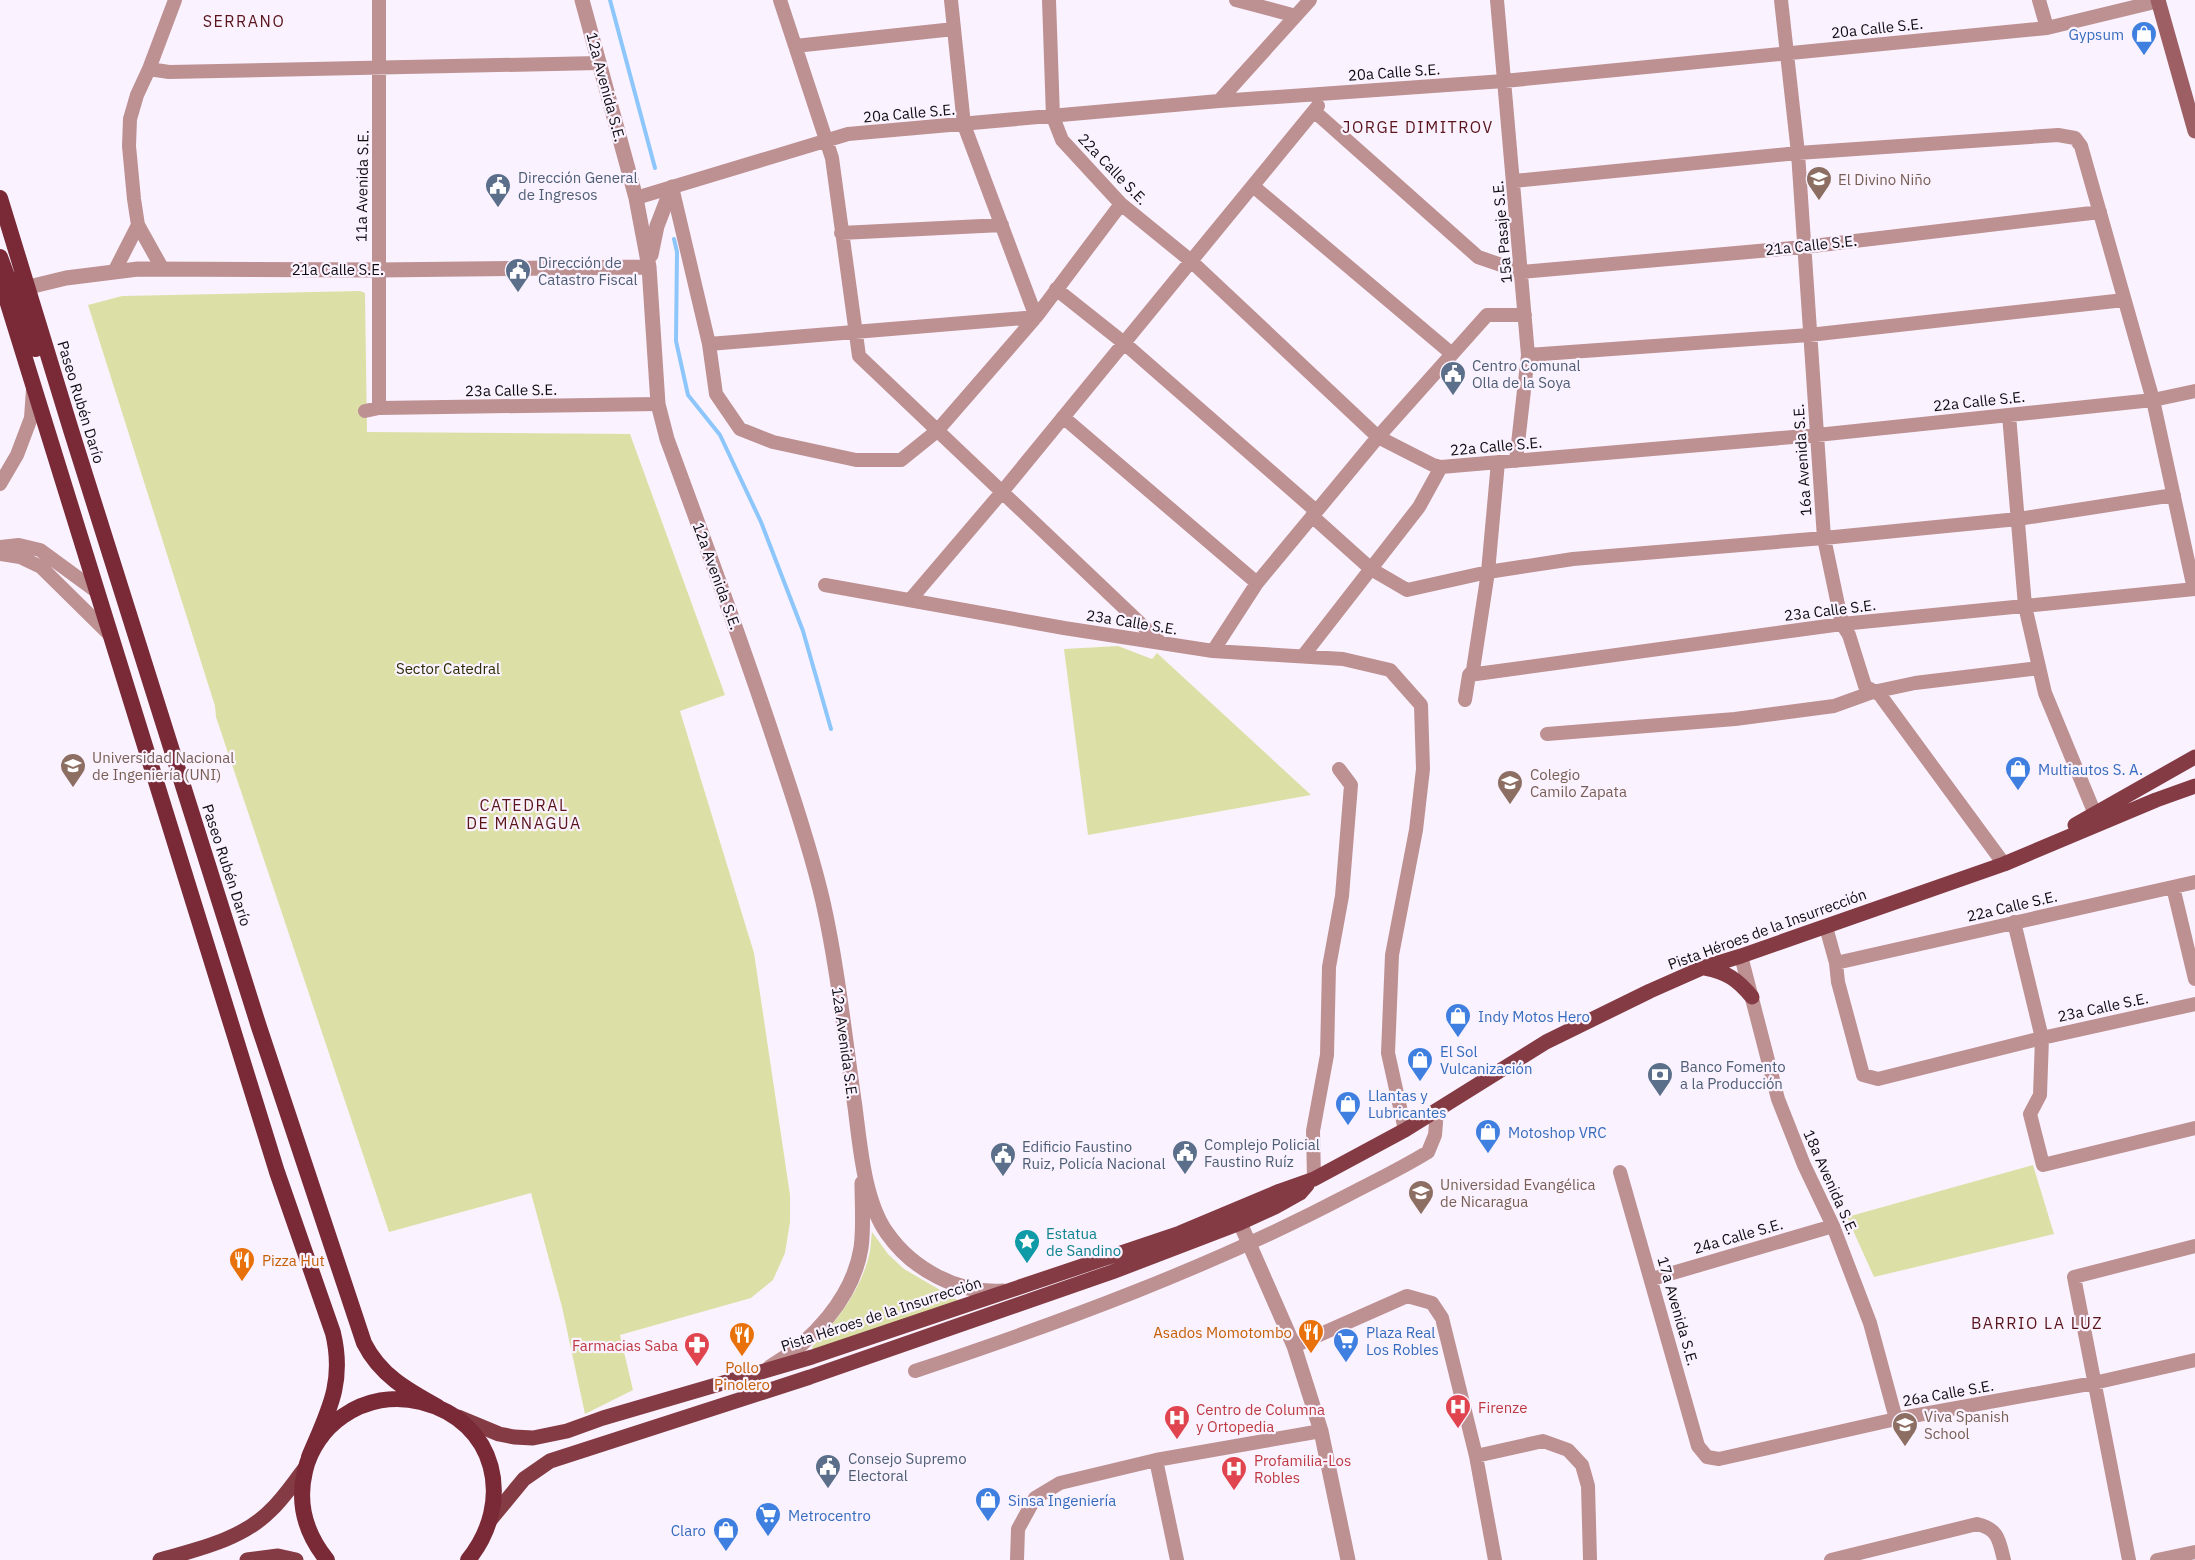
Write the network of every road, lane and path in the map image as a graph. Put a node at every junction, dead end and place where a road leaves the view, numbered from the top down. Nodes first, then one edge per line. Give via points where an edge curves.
1 (175, 0) edge
2 (379, 0) edge
3 (582, 0) edge
4 (780, 0) edge
5 (951, 0) edge
6 (1049, 0) edge
7 (1236, 0) edge
8 (1310, 0) edge
9 (1497, 0) edge
10 (1781, 0) edge
11 (2039, 0) edge
12 (2158, 0) edge
13 (1296, 16) junction
14 (2047, 28) junction
15 (954, 29) junction
16 (795, 46) junction
17 (1787, 53) junction
18 (599, 63) junction
19 (380, 67) junction
20 (149, 69) junction
21 (1504, 81) junction
22 (1329, 93) junction
23 (1219, 101) junction
24 (1314, 111) junction
25 (1053, 117) junction
26 (964, 125) junction
27 (2195, 131) edge
28 (826, 141) junction
29 (1798, 153) junction
30 (1514, 181) junction
31 (1253, 186) junction
32 (664, 189) junction
33 (0, 198) edge
34 (636, 198) junction
35 (1121, 204) junction
36 (2100, 212) junction
37 (138, 225) junction
38 (1002, 225) junction
39 (841, 233) junction
40 (1804, 247) junction
41 (0, 257) edge
42 (1191, 261) junction
43 (649, 267) junction
44 (162, 268) junction
45 (378, 270) junction
46 (114, 272) junction
47 (1522, 272) junction
48 (2, 286) edge
49 (29, 287) junction
50 (1056, 289) junction
51 (2124, 300) junction
52 (1525, 315) junction
53 (1036, 317) junction
54 (854, 332) junction
55 (1809, 335) junction
56 (1124, 343) junction
57 (709, 344) junction
58 (1452, 354) junction
59 (1528, 355) junction
60 (33, 381) junction
61 (2195, 391) edge
62 (2153, 400) junction
63 (658, 404) junction
64 (372, 410) joint
65 (2009, 415) junction
66 (1063, 417) junction
67 (70, 430) junction
68 (937, 431) junction
69 (1817, 435) junction
70 (1378, 437) junction
71 (1516, 461) junction
72 (1498, 462) junction
73 (1441, 467) junction
74 (0, 483) edge
75 (1002, 492) junction
76 (2174, 495) junction
77 (1314, 514) junction
78 (2018, 519) junction
79 (1824, 538) junction
80 (0, 547) edge
81 (0, 554) edge
82 (1371, 569) junction
83 (1488, 572) junction
84 (1257, 582) junction
85 (825, 585) dead end
86 (2195, 589) edge
87 (96, 591) junction
88 (910, 600) junction
89 (2025, 606) junction
90 (1842, 624) junction
91 (111, 636) junction
92 (1161, 643) junction
93 (1213, 651) junction
94 (1303, 656) junction
95 (2039, 668) junction
96 (1469, 675) junction
97 (1873, 692) junction
98 (1465, 700) dead end
99 (1547, 734) dead end
100 (2195, 757) edge
101 (1339, 769) dead end
102 (2195, 786) edge
103 (2095, 814) junction
104 (2021, 856) junction
105 (2004, 864) junction
106 (2195, 882) edge
107 (2173, 887) junction
108 (2014, 922) junction
109 (1826, 927) junction
110 (1742, 956) junction
111 (1836, 963) junction
112 (1702, 968) junction
113 (2195, 979) edge
114 (1752, 996) junction
115 (2195, 1004) edge
116 (2042, 1038) junction
117 (1437, 1110) junction
118 (2195, 1128) edge
119 (1405, 1130) junction
120 (861, 1150) junction
121 (1620, 1172) dead end
122 (1314, 1179) junction
123 (1240, 1223) junction
124 (1833, 1226) junction
125 (1161, 1240) junction
126 (1249, 1244) junction
127 (2195, 1246) edge
128 (1652, 1279) junction
129 (1008, 1290) junction
130 (1294, 1346) junction
131 (2195, 1360) edge
132 (763, 1371) junction
133 (915, 1371) dead end
134 (2094, 1383) junction
135 (445, 1411) junction
136 (1896, 1419) junction
137 (1321, 1431) junction
138 (1476, 1456) junction
139 (1707, 1457) joint
140 (1156, 1460) junction
141 (307, 1462) junction
142 (491, 1518) junction
143 (485, 1536) junction
144 (2195, 1552) edge
145 (1869, 1555) edge
146 (160, 1560) edge
147 (247, 1560) edge
148 (296, 1560) edge
149 (327, 1560) edge
150 (468, 1560) edge
151 (475, 1560) edge
152 (1017, 1560) edge
153 (1177, 1560) edge
154 (1348, 1560) edge
155 (1495, 1560) edge
156 (1590, 1560) edge
157 (1831, 1560) edge
158 (2004, 1560) edge
159 (2129, 1560) edge
160 (2157, 1560) edge

1 - 20 street
2 - 19 street, 11a Avenida S.E.
3 - 18 street, 12a Avenida S.E.
4 - 16 street
5 - 15 street
6 - 25 street, 22a Calle S.E.
7 - 13 street
8 - 13 street
9 - 21 street, 15a Pasaje S.E.
10 - 17 street, 16a Avenida S.E.
11 - 14 street
12 - 14 street, 20a Calle S.E.
12 - 27 main road
13 - 23 street
14 - 17 street, 20a Calle S.E.
15 - 16 street
15 - 26 street
16 - 28 street
17 - 21 street, 20a Calle S.E.
17 - 29 street, 16a Avenida S.E.
18 - 19 street
18 - 34 street, 12a Avenida S.E.
19 - 20 street via 169,72
19 - 45 street, 11a Avenida S.E.
20 - 37 street via 130,119
21 - 22 street, 20a Calle S.E.
21 - 30 street, 15a Pasaje S.E.
22 - 23 street, 20a Calle S.E.
22 - 24 street
23 - 25 street, 20a Calle S.E.
24 - 31 street
24 - 47 street via 1478,257
25 - 26 street, 20a Calle S.E.
25 - 35 street, 22a Calle S.E. via 1062,140
26 - 28 street, 20a Calle S.E. via 848,134
26 - 38 street
28 - 32 street, 20a Calle S.E.
28 - 39 street via 832,158
29 - 30 street
29 - 36 street via 2058,135 2074,138 2080,146
29 - 40 street, 16a Avenida S.E.
30 - 47 street, 15a Pasaje S.E.
31 - 42 street
31 - 58 street
32 - 34 street, 20a Calle S.E.
32 - 43 street
32 - 57 street
33 - 49 highway, Paseo Rubén Darío
34 - 43 street, 12a Avenida S.E.
35 - 42 street, 22a Calle S.E.
35 - 50 street
36 - 40 street, 21a Calle S.E.
36 - 51 street
37 - 44 street
37 - 46 street
38 - 39 street
38 - 53 street
39 - 54 street
40 - 47 street, 21a Calle S.E.
40 - 55 street, 16a Avenida S.E.
41 - 49 highway via 10,281 18,287
42 - 56 street
42 - 70 street, 22a Calle S.E.
43 - 45 street, 21a Calle S.E.
43 - 63 street, 12a Avenida S.E.
44 - 45 street, 21a Calle S.E.
44 - 46 street, 21a Calle S.E.
45 - 64 street, 11a Avenida S.E.
46 - 49 street, 21a Calle S.E.
47 - 52 street, 15a Pasaje S.E.
48 - 49 highway
48 - 60 highway
48 - 67 highway via 18,296 53,403
49 - 67 highway, Paseo Rubén Darío
50 - 53 street
50 - 56 street
51 - 55 street
51 - 62 street
52 - 58 street via 1487,315
52 - 59 street, 15a Pasaje S.E.
53 - 54 street
53 - 68 street
54 - 57 street
54 - 68 street via 859,356
55 - 59 street
55 - 69 street, 16a Avenida S.E.
56 - 66 street
56 - 77 street
57 - 68 street via 716,394 740,429 773,442 856,459 901,459
58 - 70 street
59 - 71 street, 15a Pasaje S.E.
60 - 74 street via 31,418 17,455
60 - 87 highway
61 - 62 street, 22a Calle S.E.
62 - 65 street, 22a Calle S.E.
62 - 76 street
63 - 64 street, 23a Calle S.E.
63 - 120 street, 12a Avenida S.E. via 808,846 829,930
65 - 69 street, 22a Calle S.E.
65 - 78 street
66 - 75 street
66 - 84 street
67 - 135 highway, Paseo Rubén Darío via 259,1028 364,1343 387,1375
68 - 75 street
69 - 71 street, 22a Calle S.E.
69 - 79 street, 16a Avenida S.E.
70 - 73 street, 22a Calle S.E.
70 - 77 street
71 - 72 street, 22a Calle S.E.
72 - 73 street, 22a Calle S.E.
72 - 83 street
73 - 82 street via 1419,507
75 - 88 street
75 - 92 street
76 - 78 street
76 - 86 street
77 - 82 street
77 - 84 street
78 - 79 street
78 - 89 street
79 - 83 street via 1573,559
79 - 90 street, 16a Avenida S.E.
80 - 87 street via 19,545 40,550
81 - 91 street via 20,557 41,567
82 - 83 street via 1407,590
82 - 94 street
83 - 96 street via 1473,670
84 - 93 street
85 - 88 street, 23a Calle S.E.
86 - 89 street, 23a Calle S.E.
87 - 91 highway
88 - 92 street, 23a Calle S.E.
89 - 90 street, 23a Calle S.E.
89 - 95 street
90 - 96 street, 23a Calle S.E.
90 - 97 street, 16a Avenida S.E. via 1850,635 1865,686
91 - 141 highway via 277,1172 335,1342 336,1383
92 - 93 street, 23a Calle S.E.
93 - 94 street, 23a Calle S.E.
94 - 119 street, 23a Calle S.E. via 1343,659 1390,670 1421,705 1423,769 1416,830 1392,955 1388,1053
95 - 97 street via 1914,683
95 - 103 street via 2045,693
96 - 98 street
97 - 99 street via 1834,706
97 - 105 street, 16a Avenida S.E. via 1880,695
100 - 103 main road, Pista Héroes de la Insurrección
101 - 122 street via 1351,785 1342,896 1329,967 1328,1054 1313,1131
102 - 104 main road, Pista Héroes de la Insurrección
103 - 104 main road, Pista Héroes de la Insurrección
104 - 105 main road, Pista Héroes de la Insurrección
105 - 109 main road, Pista Héroes de la Insurrección
106 - 107 street, 22a Calle S.E.
107 - 108 street, 22a Calle S.E.
107 - 113 street
108 - 111 street, 22a Calle S.E.
108 - 116 street
109 - 110 main road, Pista Héroes de la Insurrección
109 - 111 street
110 - 112 main road, Pista Héroes de la Insurrección
110 - 114 street, 18a Avenida S.E.
111 - 116 street, 23a Calle S.E. via 1863,1075 1878,1079
112 - 114 main road via 1728,974
112 - 117 main road, Pista Héroes de la Insurrección via 1545,1042
114 - 124 street, 18a Avenida S.E. via 1778,1099
115 - 116 street, 23a Calle S.E.
116 - 118 street via 2040,1095 2030,1114 2043,1165
117 - 119 main road, Pista Héroes de la Insurrección
117 - 126 street via 1435,1135 1428,1152
119 - 122 main road, Pista Héroes de la Insurrección
120 - 129 street, 12a Avenida S.E. via 876,1211 887,1233 911,1259 962,1287 988,1292
120 - 132 street, 12a Avenida S.E. via 862,1242 853,1276 820,1326 784,1359
121 - 128 street, 17a Avenida S.E.
122 - 123 main road via 1244,1215
122 - 125 main road, Pista Héroes de la Insurrección
123 - 125 main road via 1229,1221 1184,1238
123 - 126 street
123 - 142 main road via 810,1377 550,1461 524,1479
124 - 128 street, 24a Calle S.E.
124 - 136 street, 18a Avenida S.E. via 1870,1323
125 - 129 main road, Pista Héroes de la Insurrección
126 - 130 street
126 - 133 street
127 - 134 street via 2074,1277
128 - 139 street, 17a Avenida S.E. via 1698,1446
129 - 132 main road, Pista Héroes de la Insurrección via 812,1358
130 - 137 street
130 - 138 street via 1407,1296 1432,1303 1442,1318
131 - 134 street, 26a Calle S.E.
132 - 135 main road, Pista Héroes de la Insurrección via 544,1437 506,1436
134 - 136 street, 26a Calle S.E.
134 - 159 street
135 - 141 highway via 407,1399 366,1404 330,1426
135 - 142 highway via 477,1439 489,1461 495,1485
136 - 139 street, 26a Calle S.E. via 1719,1459
137 - 140 street
137 - 154 street
138 - 155 street
138 - 156 street via 1543,1441 1568,1450 1582,1465 1588,1486
140 - 152 street via 1060,1483 1035,1498 1018,1530
140 - 153 street
141 - 146 main road via 270,1512 246,1530
141 - 149 highway via 302,1484 303,1512 312,1538
142 - 143 highway
143 - 150 highway
143 - 151 highway
144 - 160 street
145 - 157 street
145 - 158 street via 1977,1524 1989,1527 1997,1536
147 - 148 main road via 278,1556

